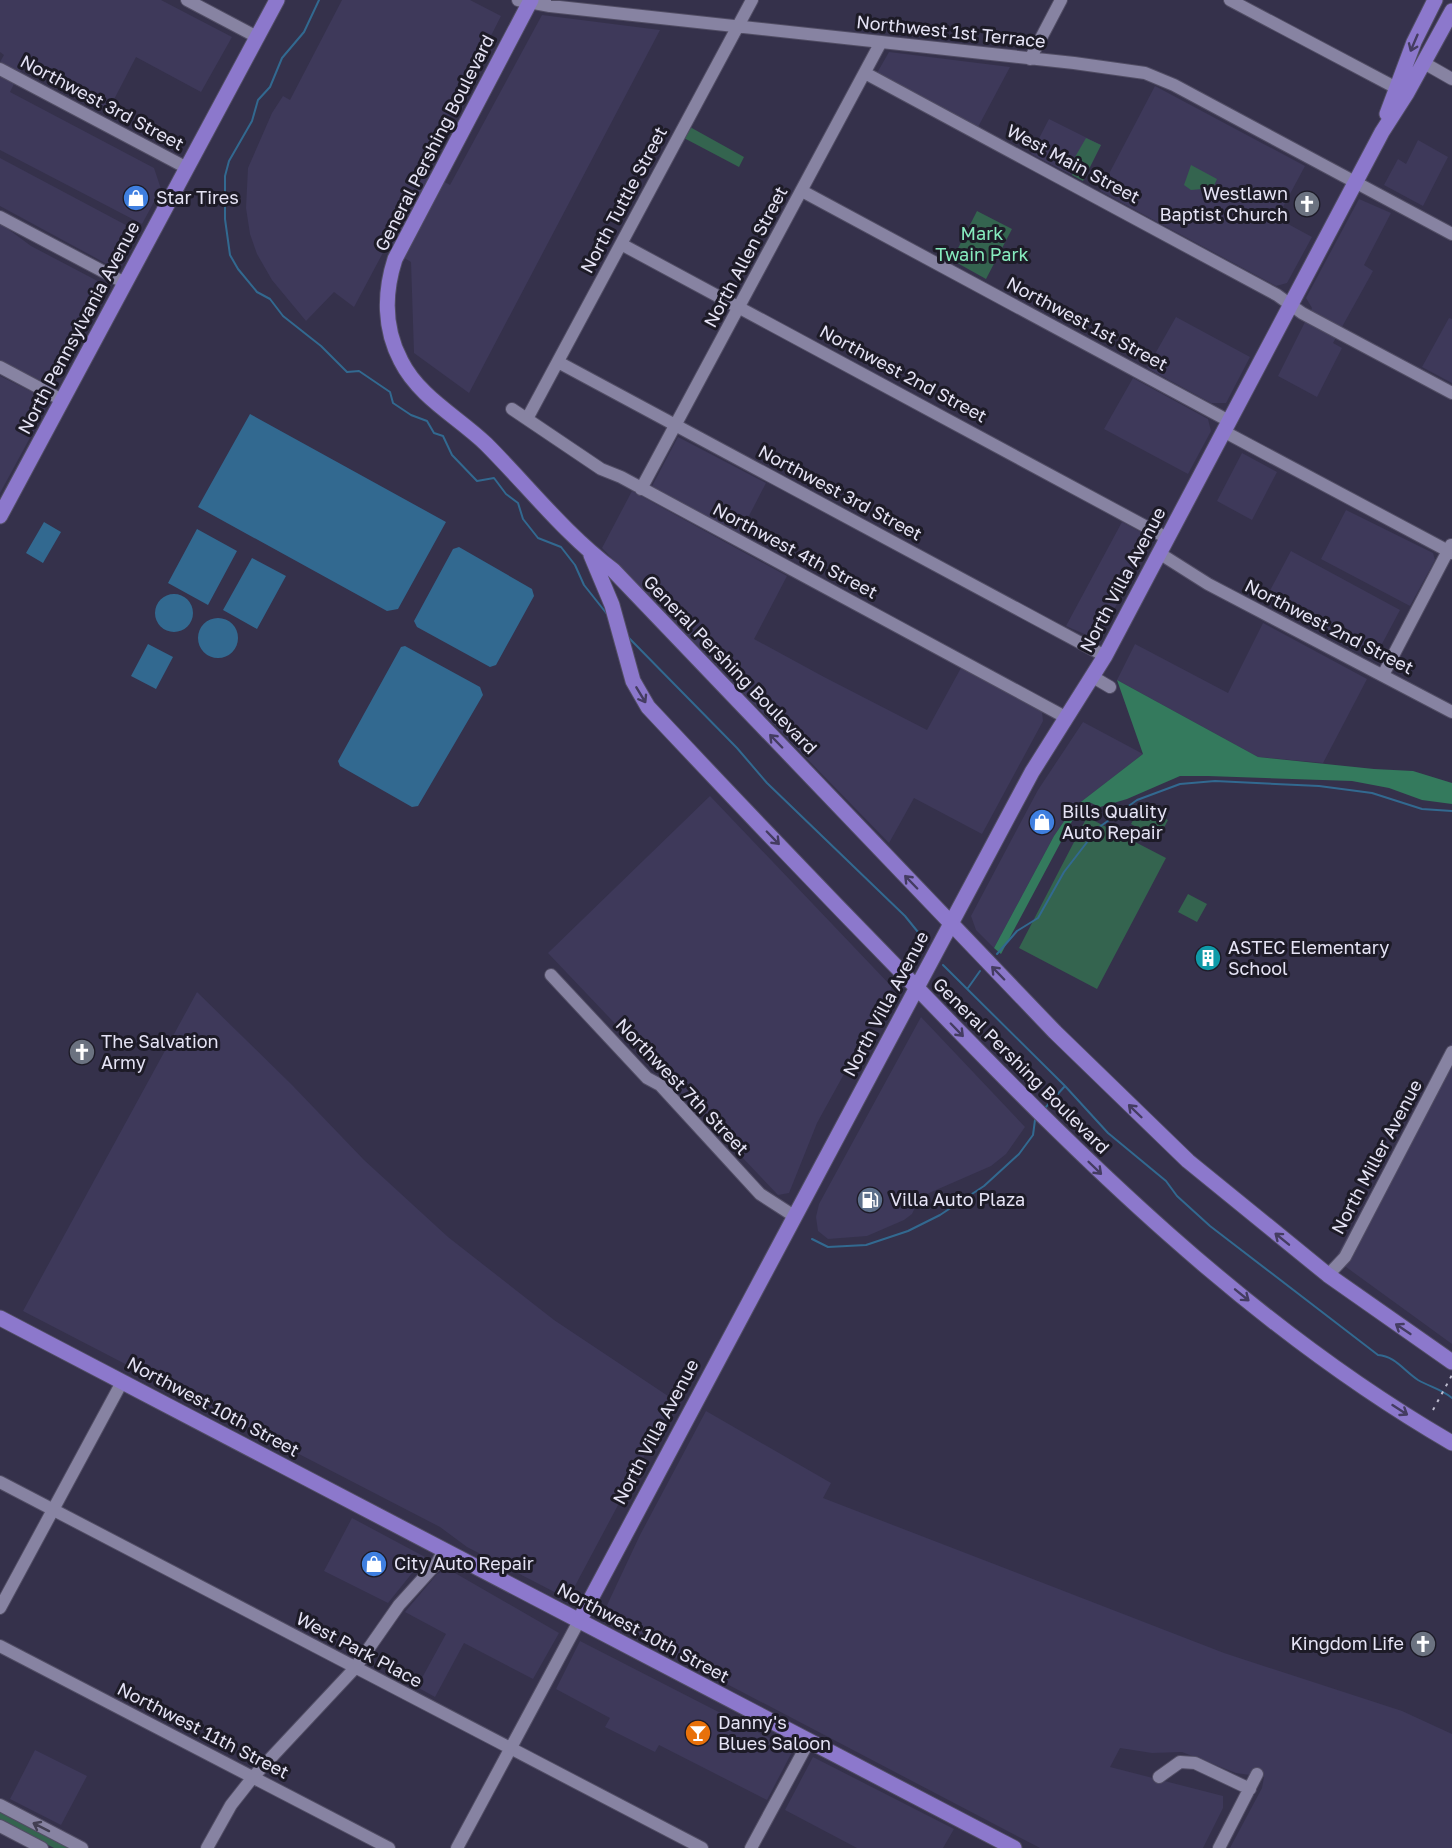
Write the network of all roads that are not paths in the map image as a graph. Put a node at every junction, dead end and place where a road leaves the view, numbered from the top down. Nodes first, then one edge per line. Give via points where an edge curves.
1 (187, 0) edge
2 (277, 0) edge
3 (752, 0) edge
4 (1062, 0) edge
5 (1230, 0) edge
6 (1435, 0) edge
7 (526, 1) edge
8 (1452, 11) edge
9 (738, 26) junction
10 (257, 37) junction
11 (881, 42) junction
12 (1030, 59) junction
13 (1424, 63) junction
14 (0, 69) edge
15 (866, 73) junction
16 (1452, 79) edge
17 (1401, 90) junction
18 (187, 168) junction
19 (1355, 182) junction
20 (802, 191) junction
21 (0, 217) edge
22 (1452, 234) edge
23 (621, 244) junction
24 (125, 283) junction
25 (1290, 304) junction
26 (739, 307) junction
27 (558, 362) junction
28 (0, 368) edge
29 (1452, 393) edge
30 (62, 400) junction
31 (512, 409) dead end
32 (528, 417) junction
33 (675, 425) junction
34 (1226, 426) junction
35 (641, 489) junction
36 (0, 516) edge
37 (1167, 538) junction
38 (1451, 549) edge
39 (589, 553) junction
40 (1159, 553) junction
41 (644, 603) junction
42 (614, 614) junction
43 (1105, 656) junction
44 (1383, 675) junction
45 (1094, 677) junction
46 (1110, 687) dead end
47 (1452, 712) edge
48 (1067, 718) junction
49 (951, 924) junction
50 (551, 975) dead end
51 (917, 988) junction
52 (1452, 1052) edge
53 (794, 1216) junction
54 (1328, 1275) junction
55 (0, 1318) edge
56 (1452, 1362) edge
57 (122, 1382) junction
58 (1452, 1443) edge
59 (0, 1482) edge
60 (53, 1510) junction
61 (444, 1550) junction
62 (0, 1608) edge
63 (579, 1621) junction
64 (0, 1646) edge
65 (355, 1668) junction
66 (809, 1741) junction
67 (511, 1749) junction
68 (1257, 1774) dead end
69 (253, 1777) junction
70 (1159, 1777) dead end
71 (1250, 1789) junction
72 (0, 1805) edge
73 (0, 1826) edge
74 (42, 1848) edge
75 (82, 1848) edge
76 (207, 1848) edge
77 (389, 1848) edge
78 (457, 1848) edge
79 (702, 1848) edge
80 (751, 1848) edge
81 (1014, 1848) edge
82 (1219, 1848) edge

1 - 10 street
2 - 10 main road, North Pennsylvania Avenue
3 - 9 street, North Tuttle Street
4 - 12 street
5 - 17 street
6 -> 17 main road
7 - 9 street, Northwest 1st Terrace
7 - 39 main road, General Pershing Boulevard via 395,259 388,287 387,318 398,356 417,384 485,444
8 - 13 main road
9 - 11 street, Northwest 1st Terrace
9 - 23 street, North Tuttle Street
10 - 18 main road, North Pennsylvania Avenue
11 - 12 street, Northwest 1st Terrace
11 - 15 street, North Allen Street
12 - 19 street, Northwest 1st Terrace via 1154,76
13 - 16 street
13 - 17 main road
14 - 18 street, Northwest 3rd Street
15 - 20 street, North Allen Street
15 - 25 street, West Main Street
17 - 19 main road, North Villa Avenue
18 - 24 main road, North Pennsylvania Avenue
19 - 22 street, Northwest 1st Terrace
19 - 25 main road, North Villa Avenue
20 - 26 street, North Allen Street
20 - 34 street, Northwest 1st Street
21 - 24 street
23 - 26 street, Northwest 2nd Street
23 - 27 street, North Tuttle Street
24 - 30 main road, North Pennsylvania Avenue
25 - 29 street, West Main Street
25 - 34 main road, North Villa Avenue
26 - 33 street, North Allen Street
26 - 37 street, Northwest 2nd Street
27 - 32 street, North Tuttle Street
27 - 33 street, Northwest 3rd Street
28 - 30 street
30 - 36 main road, North Pennsylvania Avenue
31 - 32 street, Northwest 4th Street
32 - 35 street, Northwest 4th Street via 601,469
33 - 35 street, North Allen Street
33 - 43 street, Northwest 3rd Street
34 - 37 main road, North Villa Avenue
34 - 38 street, Northwest 1st Street
35 - 48 street, Northwest 4th Street
37 - 40 main road, North Villa Avenue
38 - 44 street
39 - 41 main road, General Pershing Boulevard via 613,570
39 - 42 main road, General Pershing Boulevard
40 - 43 main road, North Villa Avenue
40 - 44 street, Northwest 2nd Street via 1208,585
41 - 42 main road via 627,602
49 -> 41 main road, General Pershing Boulevard
42 -> 51 main road, General Pershing Boulevard via 633,681 648,707
43 - 45 main road, North Villa Avenue
44 - 47 street, Northwest 2nd Street
45 - 46 street
45 - 48 main road, North Villa Avenue
48 - 49 main road, North Villa Avenue via 1032,772
49 - 51 main road, North Villa Avenue
54 -> 49 main road, General Pershing Boulevard via 1188,1161
50 - 53 street, Northwest 7th Street via 760,1194
51 - 53 main road, North Villa Avenue
51 -> 58 main road, General Pershing Boulevard via 1140,1211 1287,1331
52 - 54 street, North Miller Avenue via 1345,1257
53 - 63 main road, North Villa Avenue
56 -> 54 main road, General Pershing Boulevard
55 - 57 main road, Northwest 10th Street
57 - 60 street
57 - 61 main road, Northwest 10th Street
59 - 60 street, West Park Place
60 - 62 street
60 - 65 street, West Park Place
61 - 63 main road, Northwest 10th Street
61 - 65 street
63 - 66 main road, Northwest 10th Street
63 - 67 street, North Villa Avenue
64 - 69 street, Northwest 11th Street
65 - 67 street, West Park Place
65 - 69 street
66 - 80 street
66 - 81 main road, Northwest 10th Street
67 - 78 street, North Villa Avenue
67 - 79 street, West Park Place
68 - 71 street
69 - 76 street via 231,1805
69 - 77 street, Northwest 11th Street
70 - 71 street via 1180,1762 1195,1763
71 - 82 street
75 -> 72 street
73 - 74 street

